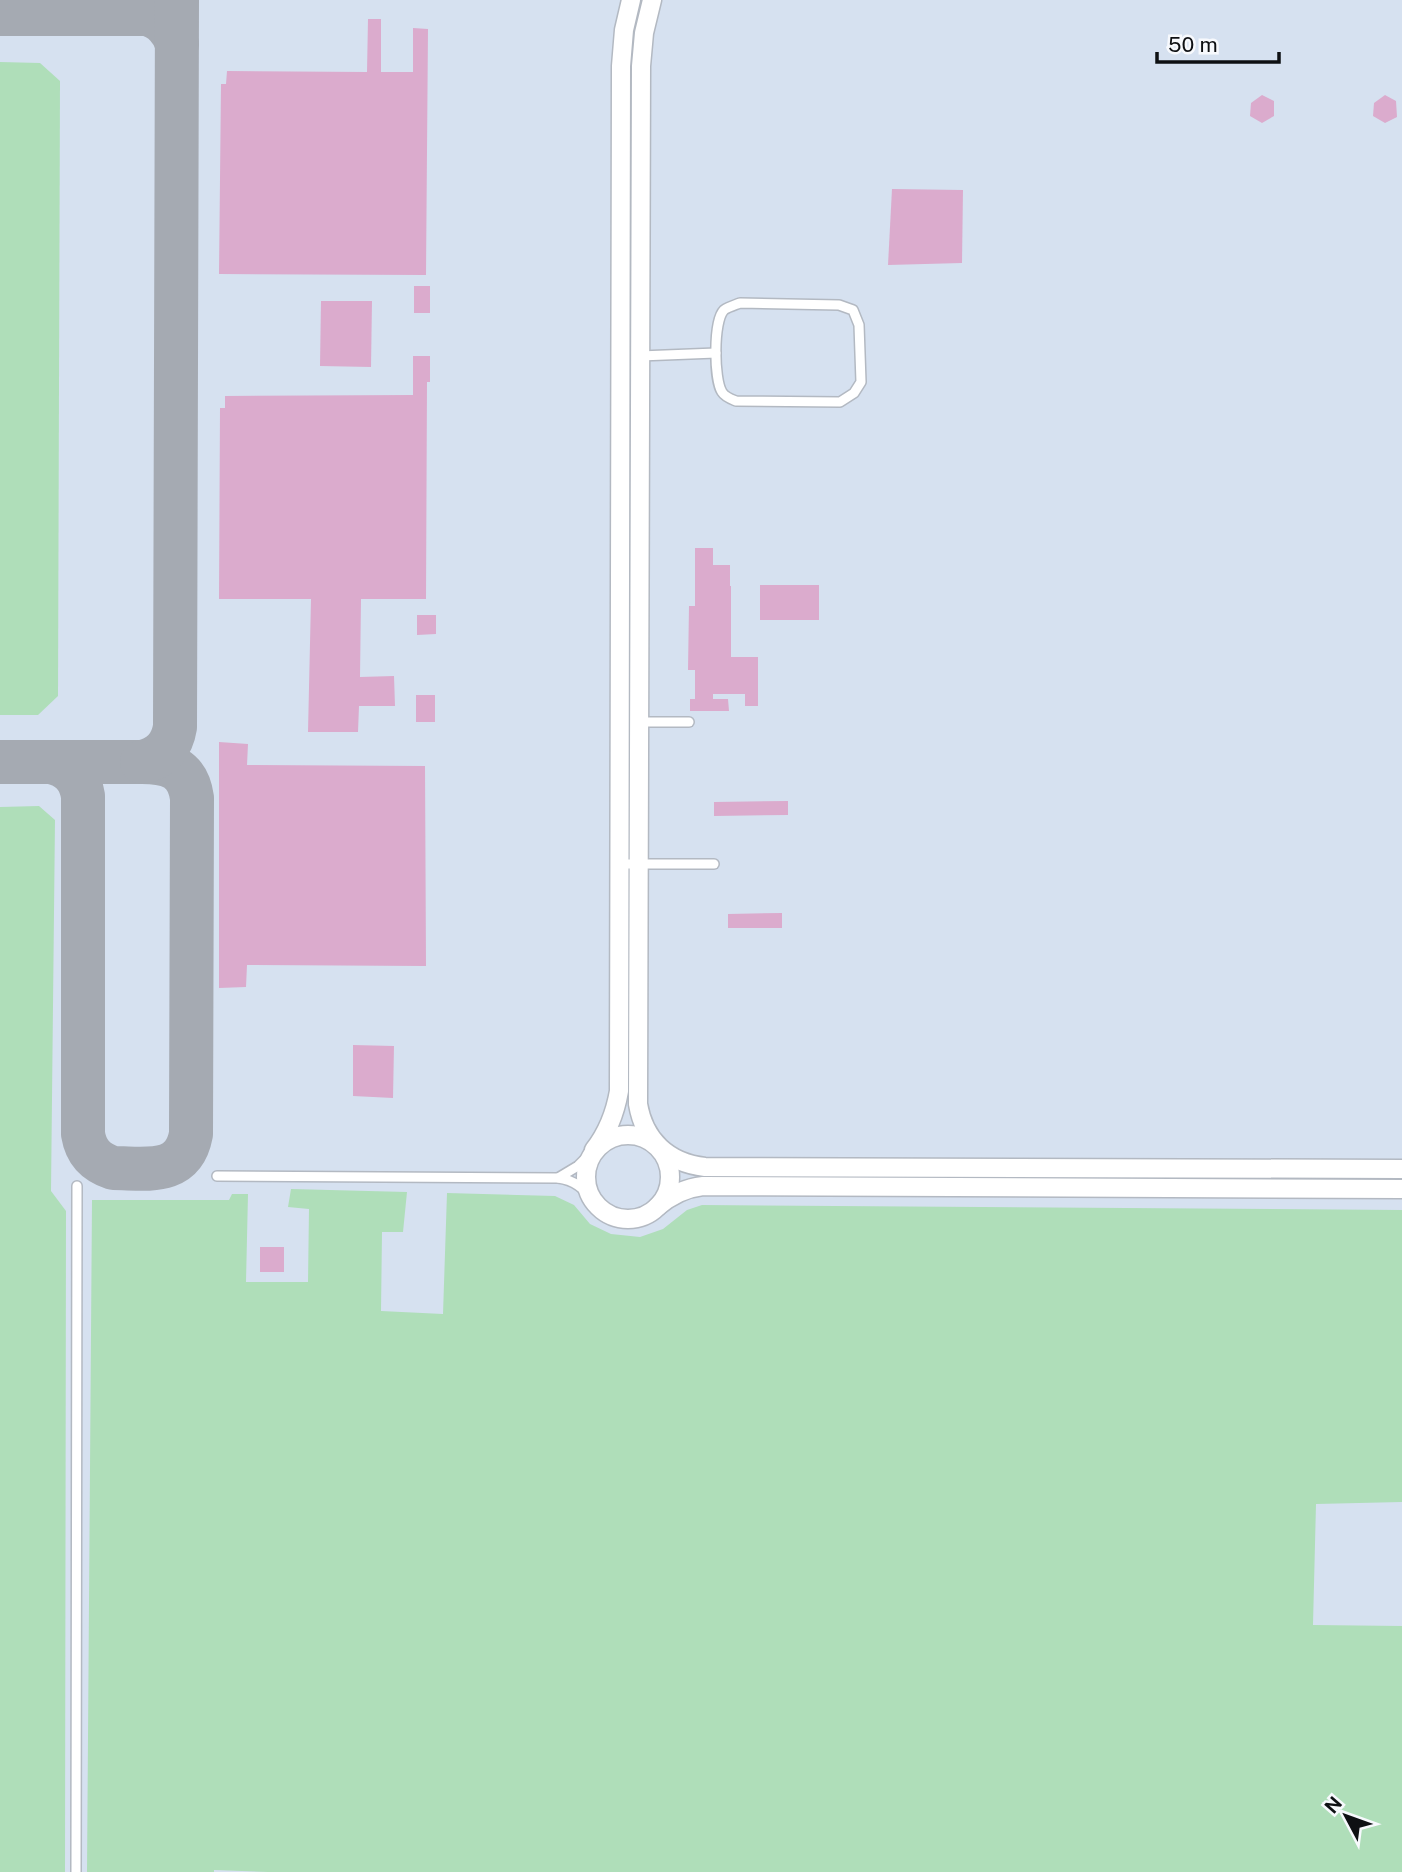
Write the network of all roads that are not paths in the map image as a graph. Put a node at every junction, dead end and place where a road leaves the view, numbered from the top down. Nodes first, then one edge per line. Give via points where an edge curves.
1 (631, 0) edge
2 (652, 0) edge
3 (716, 353) junction
4 (640, 356) junction
5 (639, 722) junction
6 (689, 722) dead end
7 (714, 863) dead end
8 (619, 864) junction
9 (638, 864) junction
10 (656, 1145) junction
11 (594, 1150) junction
12 (1350, 1169) junction
13 (1374, 1169) junction
14 (1402, 1169) edge
15 (217, 1176) dead end
16 (558, 1178) junction
17 (77, 1186) dead end
18 (1349, 1189) junction
19 (1374, 1189) junction
20 (1402, 1189) edge
21 (593, 1202) junction
22 (657, 1207) junction
23 (76, 1872) edge

1 - 8 street via 621,66
2 - 4 street via 641,66
3 - 3 lane via 718,323 724,310 740,303 839,305 853,310 859,325 861,382 840,402 736,401 723,394 717,381
3 - 4 lane
4 - 5 street
5 - 6 lane
5 - 9 street
7 - 9 lane
8 - 9 lane
8 - 11 street via 619,1091 614,1117
9 - 10 street via 638,1104 643,1126
10 - 11 street via 624,1134
10 - 12 street via 673,1159 705,1167
10 - 22 street via 670,1176
11 - 16 lane
11 - 21 street via 586,1170
12 - 13 street
12 - 18 street via 1359,1179
13 - 14 street
13 - 19 street via 1364,1179
15 - 16 lane
16 - 21 lane via 576,1183
17 - 23 lane
18 - 19 street
18 - 22 street via 704,1186 673,1195
19 - 20 street
21 - 22 street via 619,1218 639,1217

